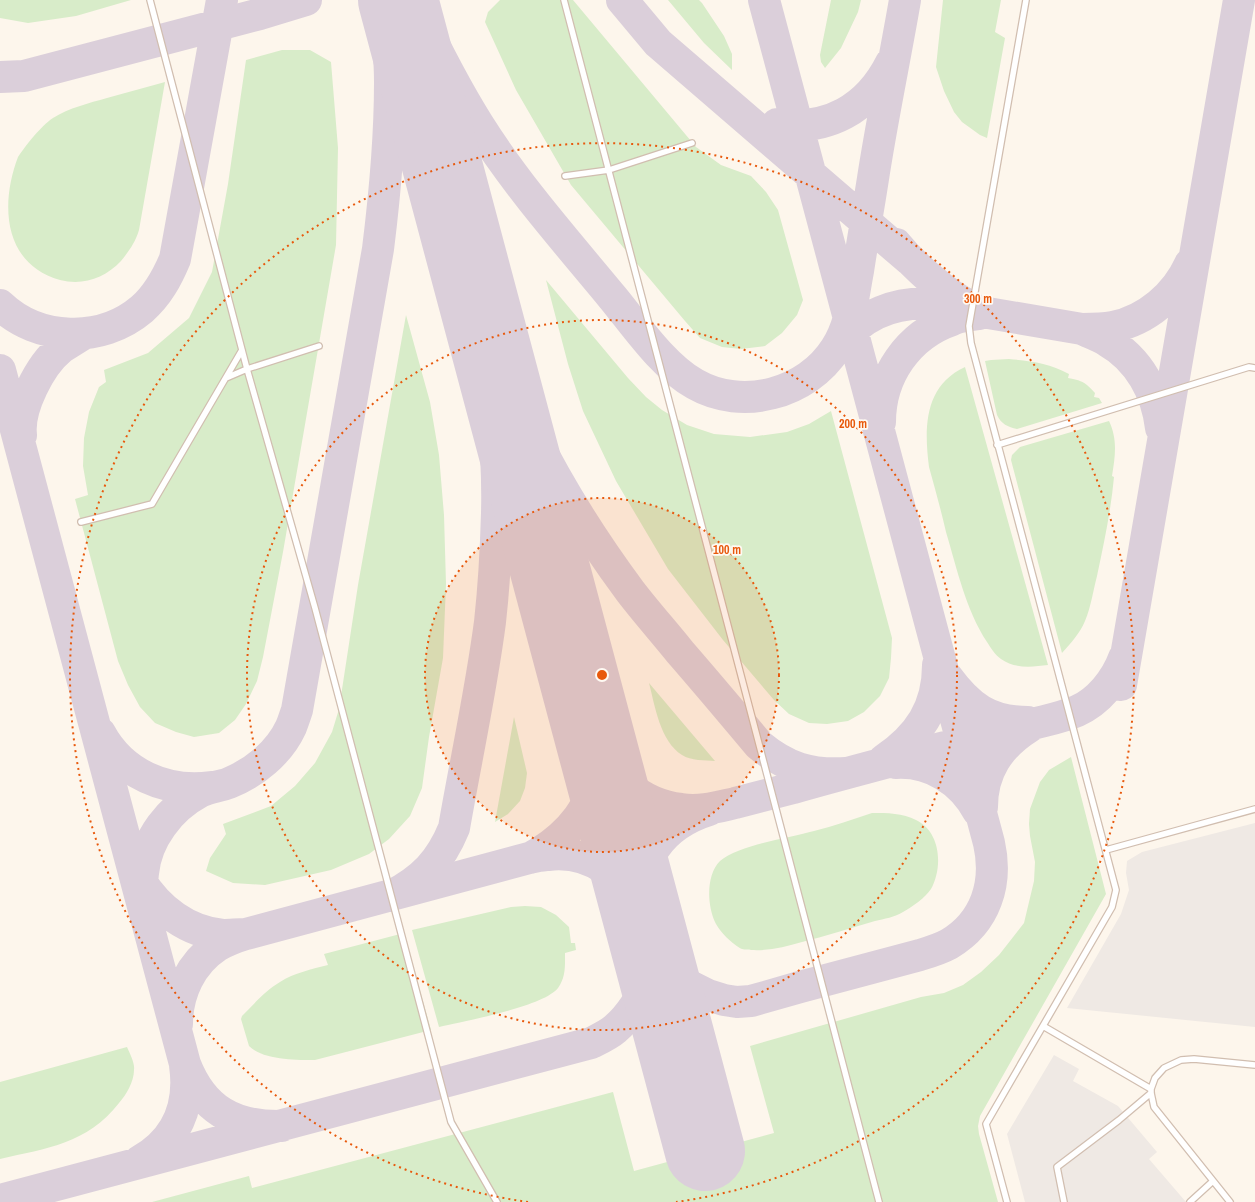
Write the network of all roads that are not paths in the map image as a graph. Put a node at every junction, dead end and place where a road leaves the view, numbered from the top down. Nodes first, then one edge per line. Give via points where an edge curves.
1 (150, 0) edge
2 (564, 0) edge
3 (1026, 0) edge
4 (692, 143) dead end
5 (609, 170) junction
6 (565, 176) dead end
7 (319, 346) dead end
8 (242, 350) junction
9 (1255, 368) edge
10 (247, 369) junction
11 (226, 378) junction
12 (997, 445) junction
13 (81, 522) dead end
14 (1255, 809) edge
15 (1106, 850) junction
16 (1043, 1026) junction
17 (1255, 1066) edge
18 (1151, 1091) junction
19 (1213, 1181) junction
20 (498, 1202) edge
21 (879, 1202) edge
22 (1007, 1202) edge
23 (1064, 1202) edge
24 (1190, 1202) edge
25 (1230, 1202) edge

1 - 8 lane
2 - 5 lane
3 - 12 lane via 969,326 971,344
4 - 5 lane
5 - 6 lane
5 - 21 lane
7 - 10 lane
8 - 10 lane
8 - 11 lane
9 - 12 lane via 1248,367
10 - 11 lane
10 - 20 lane via 315,608 451,1122
11 - 13 lane via 152,504
12 - 15 lane
14 - 15 lane
15 - 16 lane via 1116,890 1112,907
16 - 18 lane
16 - 22 lane via 986,1124
17 - 18 lane via 1194,1059 1181,1060 1164,1068 1155,1078
18 - 19 lane via 1154,1107
18 - 23 lane via 1057,1167
19 - 24 lane
19 - 25 lane

